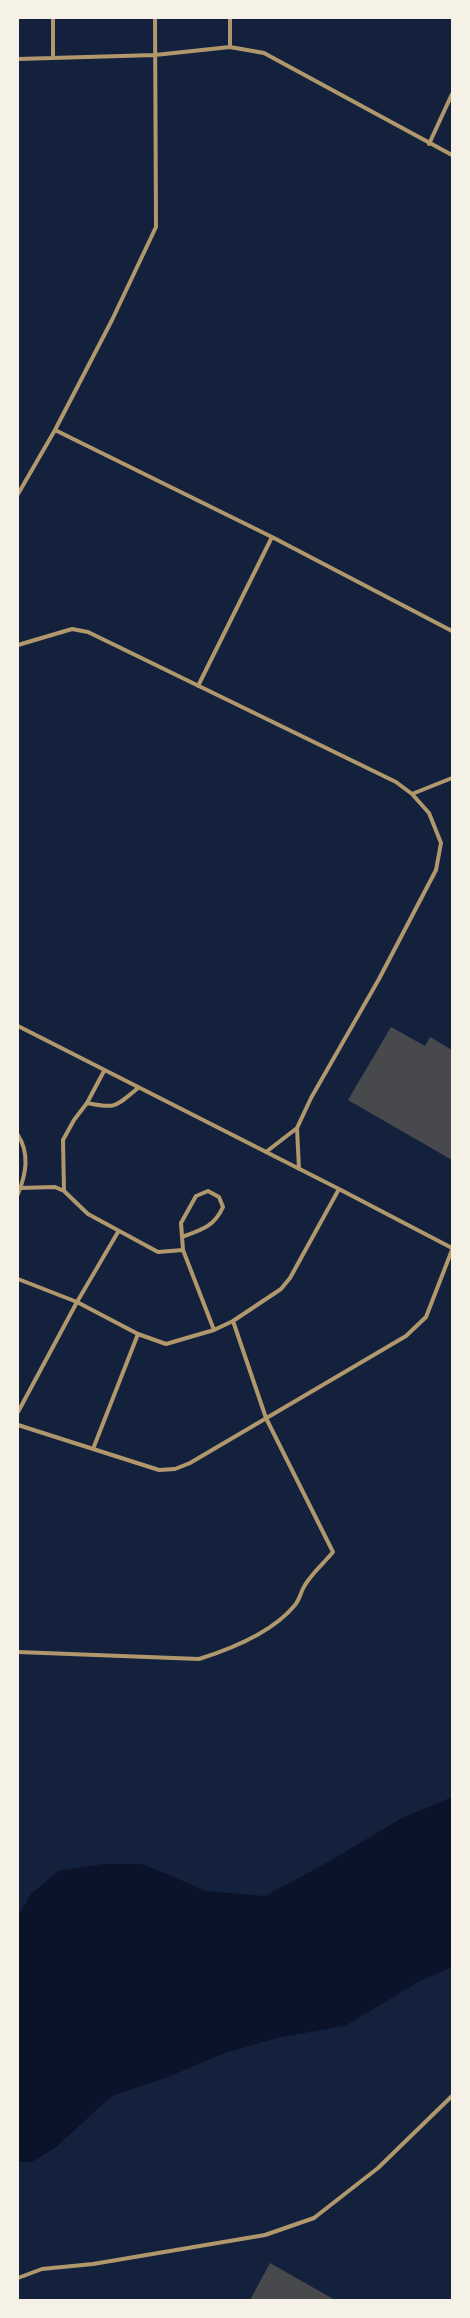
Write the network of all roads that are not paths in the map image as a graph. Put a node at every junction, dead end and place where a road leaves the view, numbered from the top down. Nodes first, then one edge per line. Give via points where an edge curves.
1 (53, 18) edge
2 (155, 18) edge
3 (230, 18) edge
4 (230, 47) junction
5 (156, 55) junction
6 (53, 58) junction
7 (18, 59) edge
8 (452, 94) edge
9 (429, 144) junction
10 (452, 156) edge
11 (55, 430) junction
12 (18, 494) edge
13 (272, 537) junction
14 (452, 631) edge
15 (18, 645) edge
16 (198, 686) junction
17 (452, 778) edge
18 (412, 794) junction
19 (18, 1026) edge
20 (104, 1071) junction
21 (138, 1088) junction
22 (87, 1103) junction
23 (297, 1128) junction
24 (18, 1135) edge
25 (266, 1152) junction
26 (300, 1169) junction
27 (20, 1188) junction
28 (339, 1189) junction
29 (64, 1191) junction
30 (18, 1194) edge
31 (118, 1232) junction
32 (182, 1237) junction
33 (452, 1249) edge
34 (183, 1250) junction
35 (18, 1279) edge
36 (77, 1302) junction
37 (233, 1321) junction
38 (214, 1330) junction
39 (138, 1334) junction
40 (18, 1412) edge
41 (266, 1418) junction
42 (18, 1425) edge
43 (93, 1449) junction
44 (18, 1652) edge
45 (452, 2096) edge
46 (18, 2278) edge

1 - 6 street
2 - 5 street
3 - 4 street
4 - 5 street
4 - 9 street via 264,53
5 - 6 street
5 - 11 street via 156,228
6 - 7 street
8 - 9 street
9 - 10 street
11 - 12 street
11 - 13 street
13 - 14 street
13 - 16 street
15 - 16 street via 66,630 83,630
16 - 18 street via 396,782
17 - 18 street
18 - 23 street via 429,813 441,842 436,870
19 - 20 street
20 - 21 street
20 - 22 street
21 - 22 street via 118,1105 109,1107
21 - 25 street
22 - 29 street via 63,1140
23 - 25 street
23 - 26 street
24 - 27 street via 26,1159 26,1169
25 - 26 street
26 - 28 street
27 - 29 street via 55,1187
27 - 30 street
28 - 33 street
28 - 37 street via 290,1278 281,1289
29 - 31 street via 88,1214
31 - 34 street via 158,1252
31 - 36 street
32 - 32 street via 181,1223 196,1196 208,1191 219,1198 223,1207 217,1220 202,1230
32 - 34 street
33 - 41 street via 426,1317 406,1336
34 - 38 street
35 - 36 street
36 - 39 street
36 - 40 street
37 - 38 street
37 - 41 street
38 - 39 street via 166,1344
39 - 43 street
41 - 43 street via 190,1463 175,1469 159,1470
41 - 44 street via 333,1552 305,1585 296,1605 275,1623 248,1640 199,1659
42 - 43 street
45 - 46 street via 378,2168 314,2218 264,2235 93,2264 42,2269

